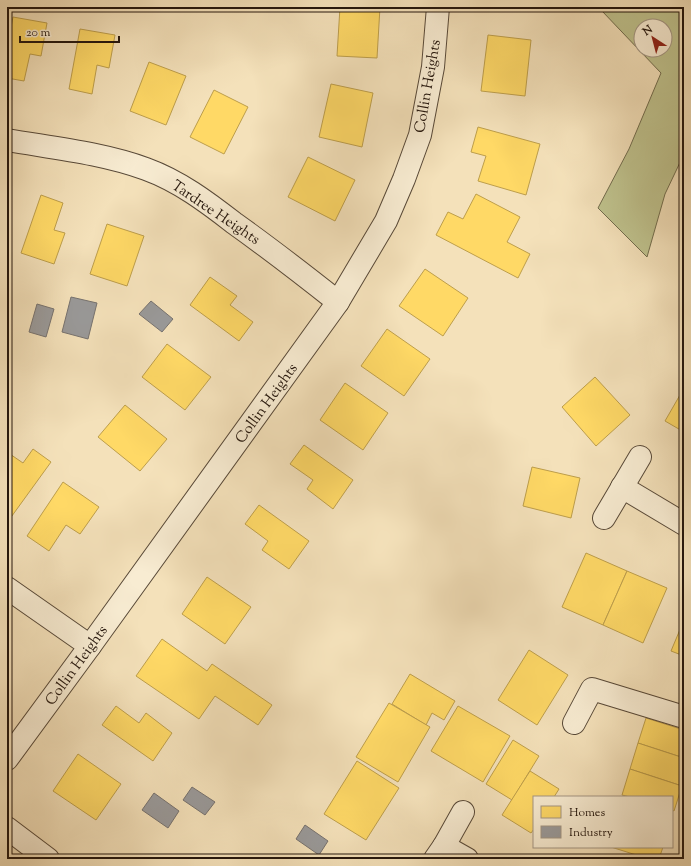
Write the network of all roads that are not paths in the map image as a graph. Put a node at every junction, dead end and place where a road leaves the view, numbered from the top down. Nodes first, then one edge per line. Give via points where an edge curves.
1 (438, 7) edge
2 (7, 140) edge
3 (338, 302) junction
4 (640, 457) dead end
5 (622, 487) junction
6 (604, 518) dead end
7 (684, 524) edge
8 (7, 588) edge
9 (90, 646) junction
10 (684, 717) edge
11 (574, 723) dead end
12 (7, 759) edge
13 (463, 812) dead end
14 (7, 828) edge
15 (440, 852) edge
16 (48, 859) edge
17 (468, 859) edge

1 - 3 street, Collin Heights via 433,67 420,135 386,221
2 - 3 street, Tardree Heights via 103,156 159,175 193,193
3 - 9 street, Collin Heights
4 - 5 street
5 - 6 street
5 - 7 street
8 - 9 street
9 - 12 street, Collin Heights
10 - 11 street via 592,689
13 - 15 street
14 - 16 street
15 - 17 street

